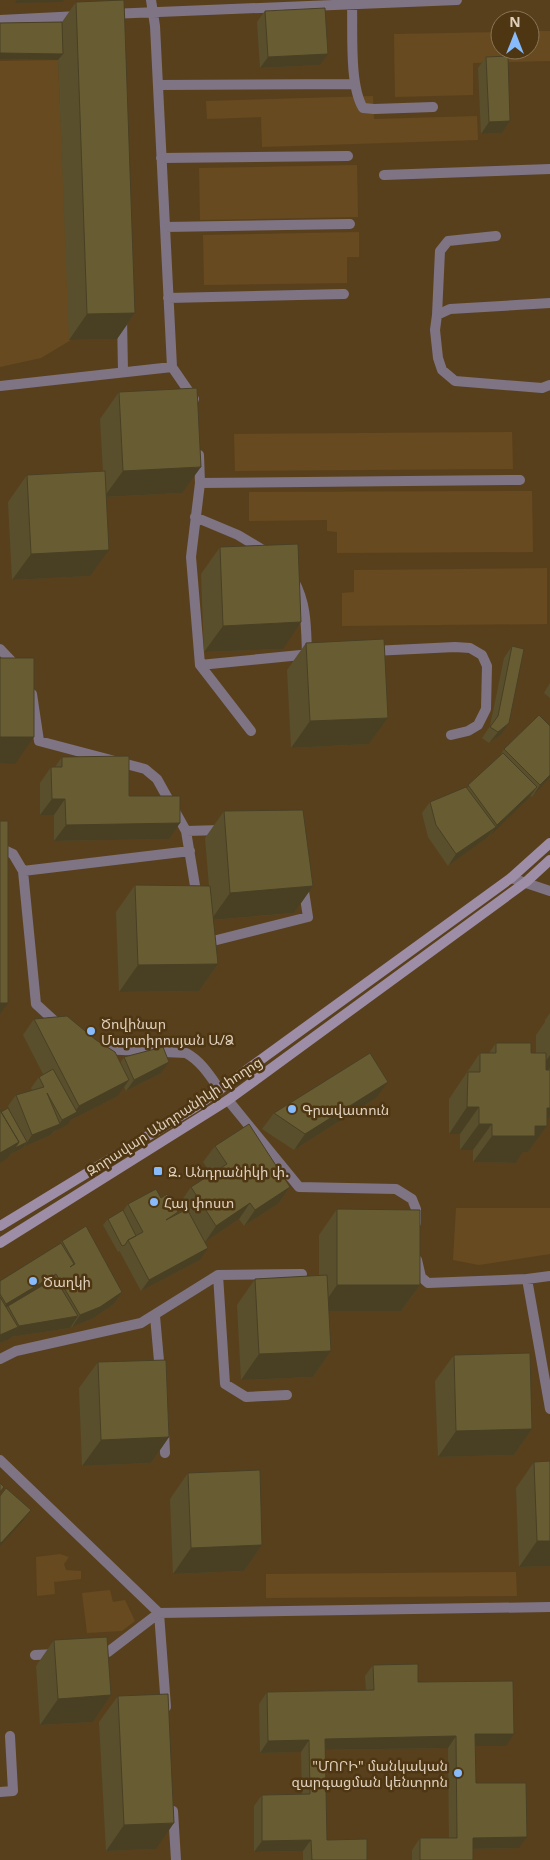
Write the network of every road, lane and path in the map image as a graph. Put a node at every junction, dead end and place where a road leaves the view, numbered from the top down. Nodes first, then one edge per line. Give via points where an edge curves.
1 (151, 0) edge
2 (457, 0) edge
3 (301, 3) edge
4 (352, 3) junction
5 (154, 11) junction
6 (0, 20) edge
7 (355, 84) junction
8 (158, 85) junction
9 (433, 107) dead end
10 (348, 156) dead end
11 (162, 158) junction
12 (550, 169) edge
13 (384, 176) dead end
14 (350, 224) dead end
15 (165, 227) junction
16 (496, 236) dead end
17 (344, 294) dead end
18 (168, 298) junction
19 (121, 302) edge
20 (550, 303) edge
21 (437, 315) junction
22 (172, 367) junction
23 (123, 372) junction
24 (550, 385) edge
25 (0, 386) edge
26 (197, 411) edge
27 (199, 447) edge
28 (520, 480) dead end
29 (200, 483) junction
30 (195, 517) junction
31 (279, 561) edge
32 (290, 574) edge
33 (0, 649) edge
34 (366, 651) edge
35 (200, 665) junction
36 (251, 731) dead end
37 (451, 735) dead end
38 (234, 829) edge
39 (186, 831) junction
40 (550, 843) edge
41 (0, 848) edge
42 (190, 851) junction
43 (550, 860) edge
44 (23, 871) junction
45 (300, 872) edge
46 (511, 878) junction
47 (526, 882) junction
48 (550, 891) edge
49 (199, 906) edge
50 (204, 934) edge
51 (66, 1031) edge
52 (92, 1048) edge
53 (220, 1090) junction
54 (228, 1100) junction
55 (0, 1226) edge
56 (0, 1243) edge
57 (302, 1274) edge
58 (218, 1275) junction
59 (550, 1276) edge
60 (527, 1280) junction
61 (155, 1316) junction
62 (0, 1359) edge
63 (160, 1384) edge
64 (287, 1395) dead end
65 (550, 1409) edge
66 (163, 1424) edge
67 (166, 1453) edge
68 (0, 1460) edge
69 (550, 1607) edge
70 (159, 1613) junction
71 (90, 1652) edge
72 (72, 1654) edge
73 (35, 1656) dead end
74 (167, 1722) edge
75 (10, 1736) dead end
76 (0, 1792) edge
77 (172, 1801) edge
78 (176, 1860) edge

1 - 5 street
2 - 4 street
3 - 4 street
3 - 5 street
4 - 7 street
5 - 6 street via 114,19 92,15
5 - 8 street
7 - 8 street
7 - 9 street via 363,108
8 - 11 street
10 - 11 street
11 - 15 street
12 - 13 street
14 - 15 street
15 - 18 street
16 - 21 street via 448,241 440,251
17 - 18 street
18 - 22 street
19 - 23 street
20 - 21 street via 450,309
21 - 24 street via 438,358 442,370 455,381 542,388
22 - 23 street
22 - 26 street via 196,402
23 - 25 street
27 - 29 street
28 - 29 street
29 - 30 street
30 - 31 street via 238,535
30 - 35 street via 191,557
32 - 35 street via 301,595 312,654
33 - 39 street via 27,677 39,741 145,769 157,779
34 - 37 street via 455,647 470,648 482,655 487,666 486,709 478,725
35 - 36 street
38 - 39 street
39 - 42 street
40 - 46 main road, Զորավար Անդրանիկի փողոց
41 - 44 street via 13,854
42 - 44 street
42 - 49 street
43 - 47 main road, Զորավար Անդրանիկի փողոց
44 - 51 street via 36,1004
45 - 50 street via 308,917 205,943
46 - 47 street
46 - 53 main road, Զորավար Անդրանիկի փողոց
47 - 48 street
47 - 54 main road, Զորավար Անդրանիկի փողոց
52 - 53 street via 186,1053 201,1064
53 - 55 main road, Զորավար Անդրանիկի փողոց
54 - 56 main road, Զորավար Անդրանիկի փողոց
54 - 60 street via 299,1187 396,1189 412,1199 416,1209 419,1271 428,1283
57 - 58 street
58 - 61 street
58 - 64 street via 225,1384 246,1397
59 - 60 street
60 - 65 street
61 - 62 street via 141,1323 16,1351
61 - 63 street
66 - 67 street
68 - 70 street
69 - 70 street
70 - 71 street via 108,1652
70 - 74 street
72 - 73 street
75 - 76 street via 13,1791
77 - 78 street

